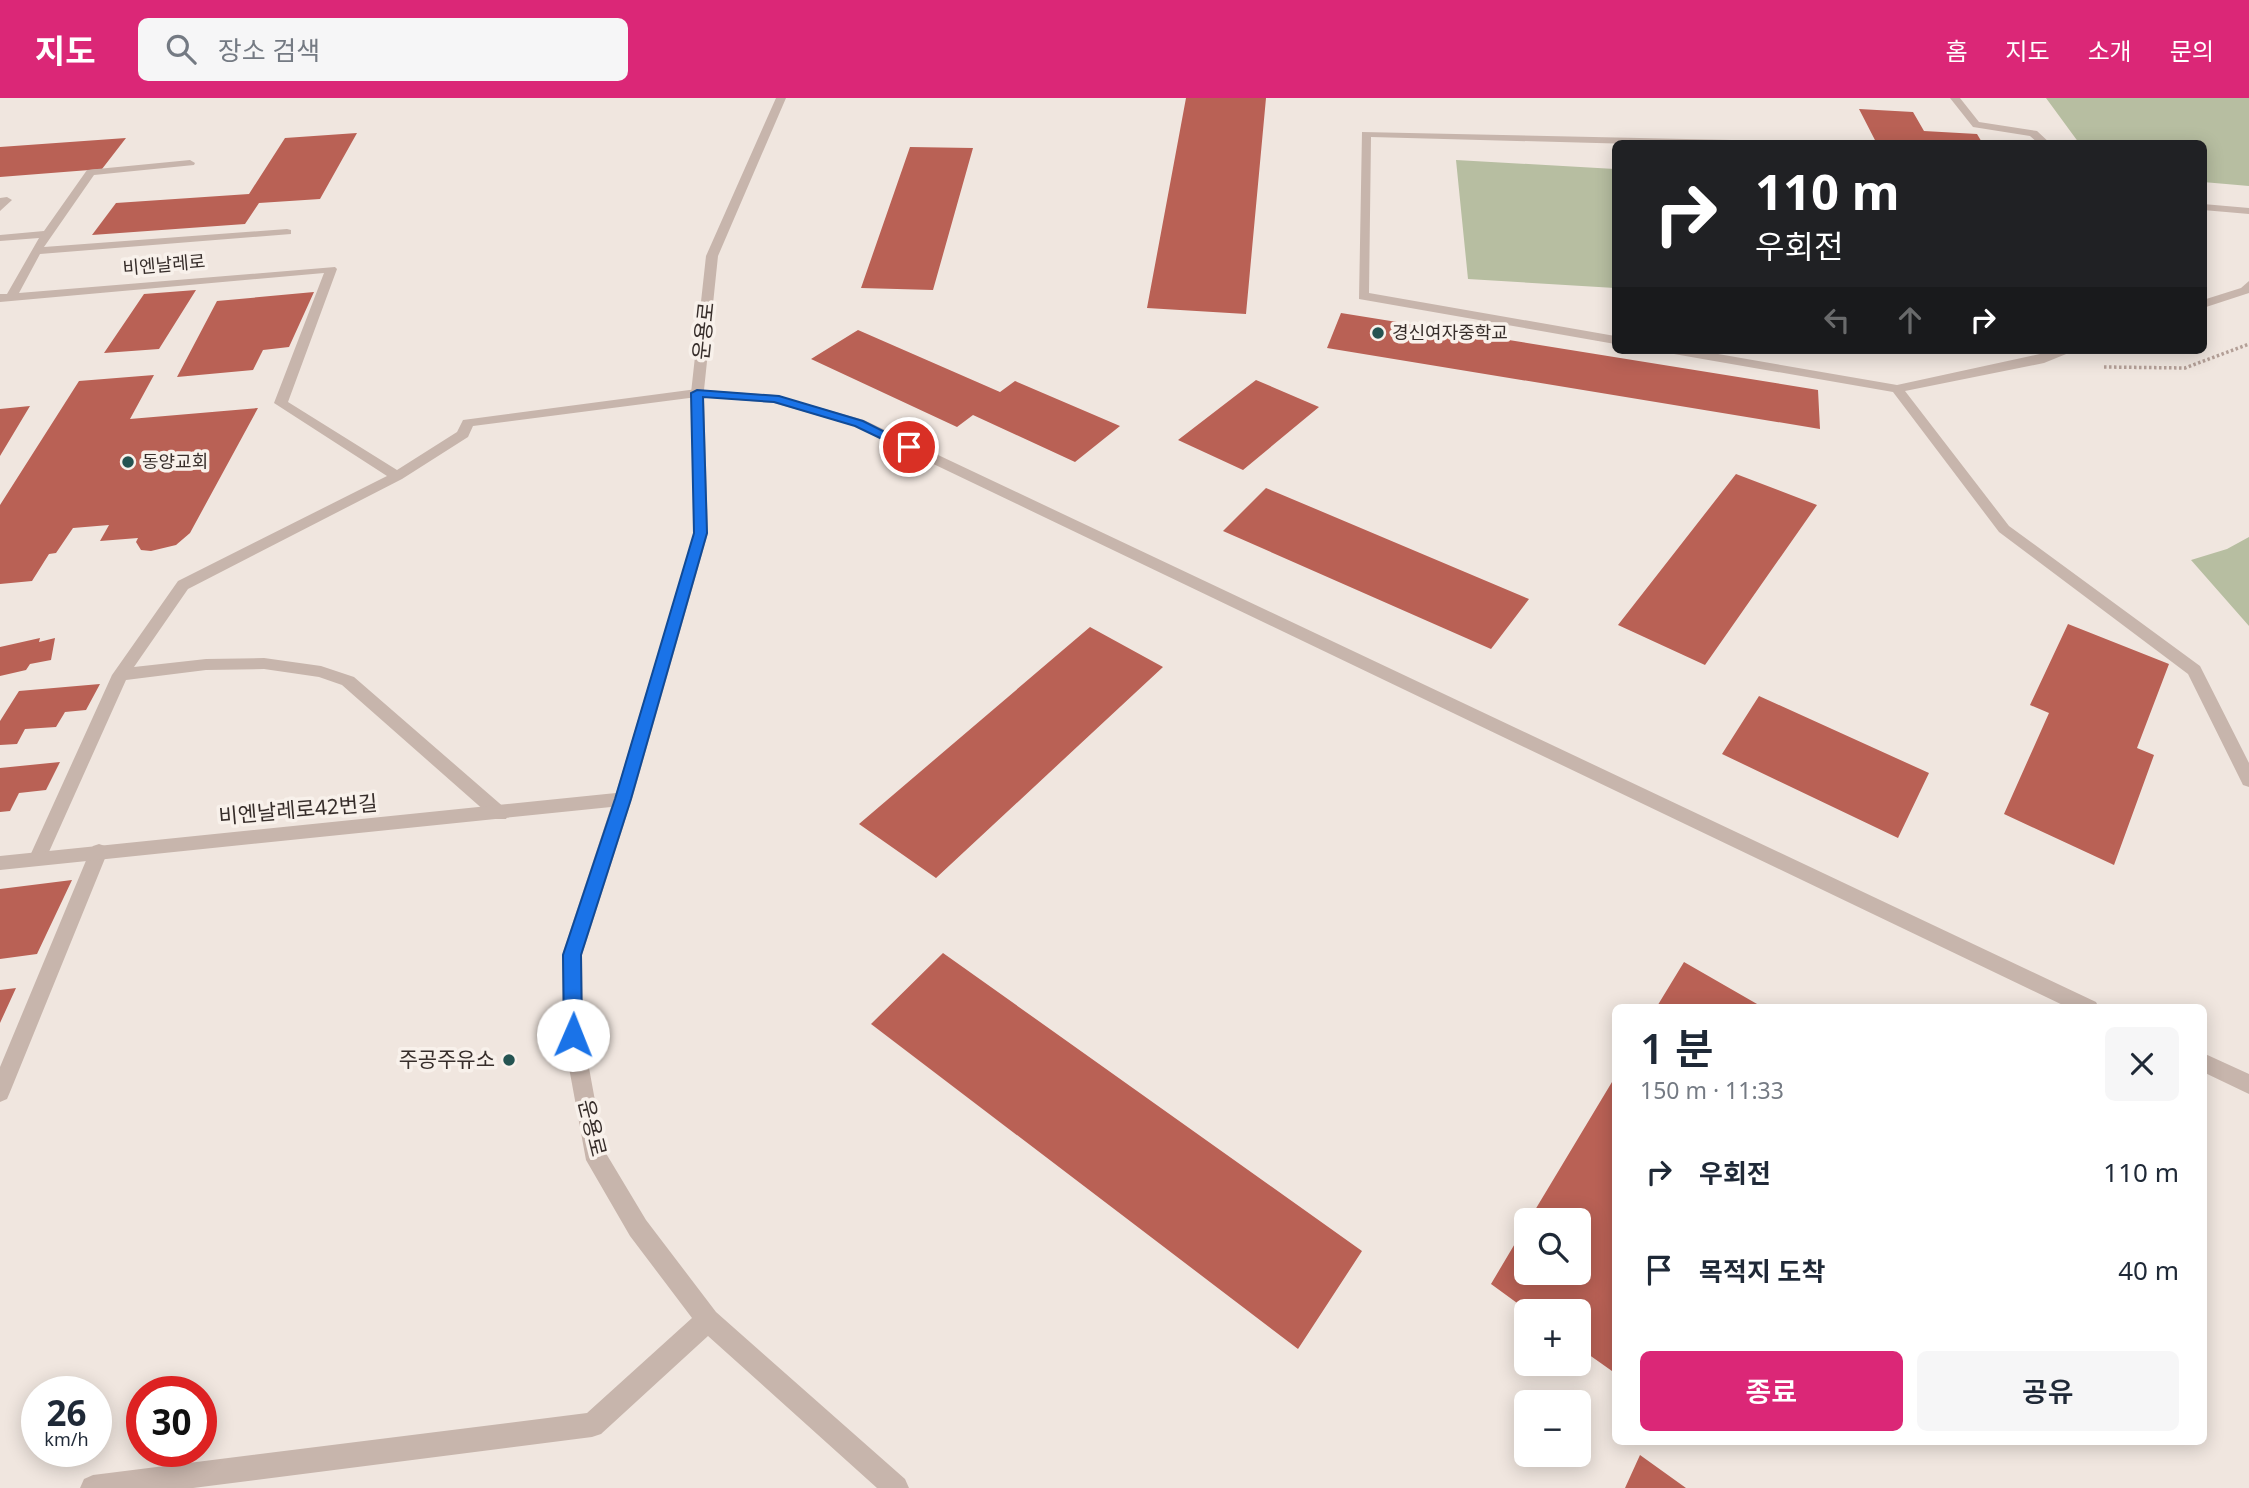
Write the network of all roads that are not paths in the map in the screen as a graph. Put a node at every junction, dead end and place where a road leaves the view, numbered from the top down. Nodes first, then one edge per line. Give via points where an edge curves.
1 (781, 98) edge
2 (1955, 98) edge
3 (1613, 140) edge
4 (2041, 140) edge
5 (190, 163) dead end
6 (0, 201) edge
7 (2207, 206) edge
8 (0, 208) edge
9 (2249, 211) edge
10 (287, 232) dead end
11 (48, 234) junction
12 (0, 238) edge
13 (36, 251) junction
14 (2249, 285) edge
15 (6, 298) edge
16 (2207, 303) edge
17 (1612, 339) edge
18 (1697, 354) edge
19 (2040, 354) edge
20 (1897, 389) junction
21 (697, 393) junction
22 (397, 476) junction
23 (120, 675) junction
24 (2249, 780) edge
25 (623, 799) junction
26 (500, 814) junction
27 (99, 851) junction
28 (38, 858) junction
29 (0, 863) edge
30 (2081, 1004) edge
31 (2207, 1064) edge
32 (2249, 1084) edge
33 (0, 1092) edge
34 (708, 1320) junction
35 (93, 1488) edge
36 (896, 1488) edge

1 - 21 street, 운용로 via 712,256
2 - 4 street via 1976,125 2033,133
3 - 17 street via 1366,134 1363,296
5 - 11 street via 91,172
6 - 8 street via 7,200
7 - 9 street
10 - 13 street
11 - 12 street
11 - 13 street
13 - 15 street
14 - 16 street
15 - 22 street, 비엔날레로 via 331,269 281,402
18 - 20 street
19 - 20 street via 2027,362
20 - 24 street via 2004,528 2193,670
21 - 22 street via 468,423 463,435
21 - 25 street, 운용로 via 701,533
21 - 30 street via 775,399 859,423
22 - 23 street via 183,585
23 - 26 street via 205,663 261,662 335,675 348,681
23 - 28 street
25 - 26 street, 비엔날레로42번길
25 - 34 street, 운용로 via 572,955 573,1035 594,1153 638,1228
26 - 27 street, 비엔날레로42번길
27 - 28 street, 비엔날레로42번길
27 - 33 street
28 - 29 street, 비엔날레로42번길
31 - 32 street
34 - 35 street via 593,1425
34 - 36 street, 운용로

